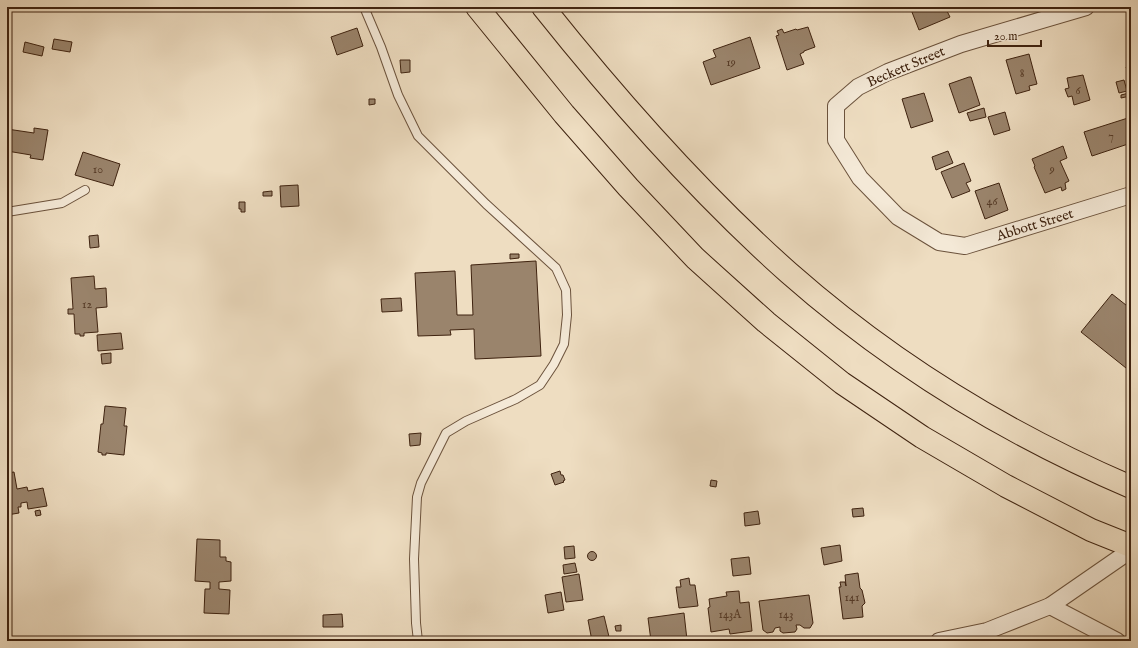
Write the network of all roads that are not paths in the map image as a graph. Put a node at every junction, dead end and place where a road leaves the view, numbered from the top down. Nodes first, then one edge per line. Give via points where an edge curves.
1 (364, 7) edge
2 (477, 7) edge
3 (543, 7) edge
4 (1086, 7) edge
5 (85, 190) dead end
6 (1131, 195) edge
7 (7, 212) edge
8 (939, 242) joint
9 (1131, 487) edge
10 (1131, 546) edge
11 (1131, 550) edge
12 (1050, 606) junction
13 (964, 639) edge
14 (418, 641) edge
15 (939, 641) edge
16 (1117, 641) edge

1 - 14 lane via 398,95 418,136 486,204 556,268 566,290 564,344 540,386 446,433 421,483 417,497 414,559
2 - 10 highway via 564,114 628,187 695,258 766,322 842,383 922,437 1006,486 1091,530
3 - 9 highway via 623,103 677,162 738,225 843,318 955,396 1084,467
4 - 8 street, Beckett Street via 961,44 888,72 858,87 836,106 836,140 860,178 898,217
5 - 7 lane via 62,203
6 - 8 street, Abbott Street via 965,246
11 - 12 street
12 - 13 street
12 - 16 street
13 - 15 street

